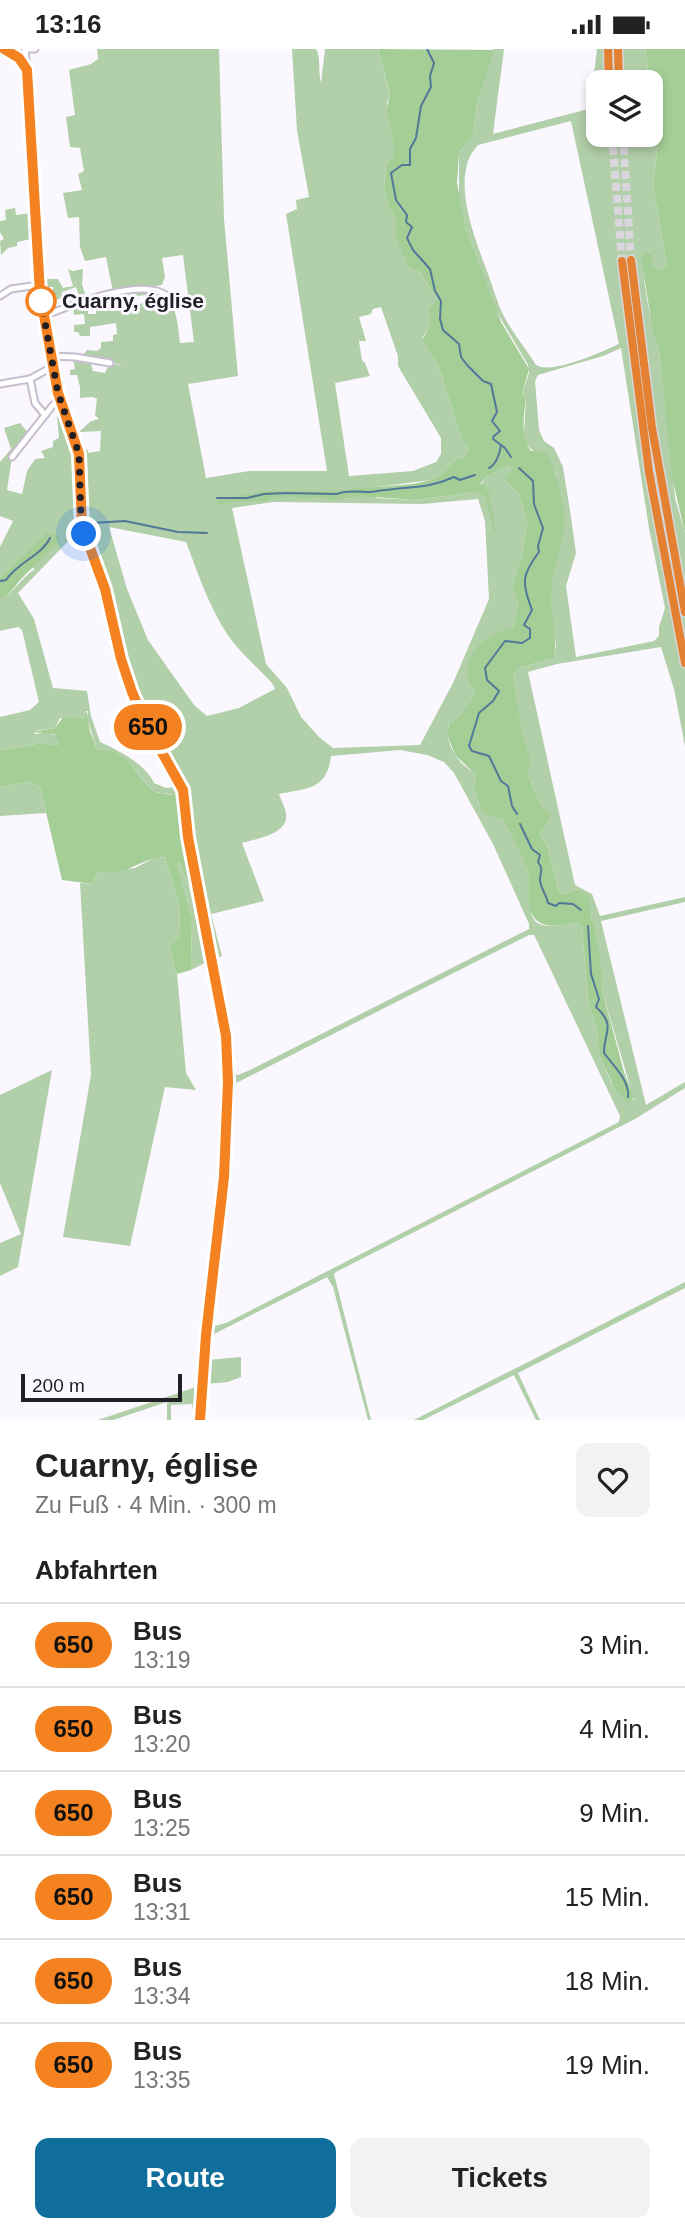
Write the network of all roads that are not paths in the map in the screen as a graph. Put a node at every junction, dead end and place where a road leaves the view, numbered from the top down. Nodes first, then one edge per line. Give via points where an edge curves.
1 (24, 49) edge
2 (35, 49) edge
3 (608, 49) edge
4 (618, 49) edge
5 (7, 50) edge
6 (27, 69) junction
7 (609, 70) edge
8 (619, 70) edge
9 (39, 285) junction
10 (166, 295) dead end
11 (0, 296) edge
12 (44, 316) junction
13 (51, 356) junction
14 (110, 363) dead end
15 (52, 367) junction
16 (30, 379) junction
17 (0, 384) edge
18 (60, 401) junction
19 (45, 415) junction
20 (12, 457) dead end
21 (685, 612) edge
22 (685, 663) edge
23 (200, 1420) edge

1 - 2 street
1 - 5 street via 18,53
1 - 6 street
3 - 7 highway
4 - 8 highway
5 - 6 street
6 - 9 street
9 - 11 street via 11,289
9 - 12 street
10 - 12 street via 155,288 137,290
12 - 13 street
13 - 14 street
13 - 15 street
15 - 16 street
15 - 18 street
16 - 17 street
16 - 19 street via 35,403
18 - 19 street
18 - 23 street via 79,454 84,534 105,589 121,659 149,729 185,797 188,837 223,1016 228,1082 224,1177
19 - 20 street
21 - 22 highway via 626,261 642,429

